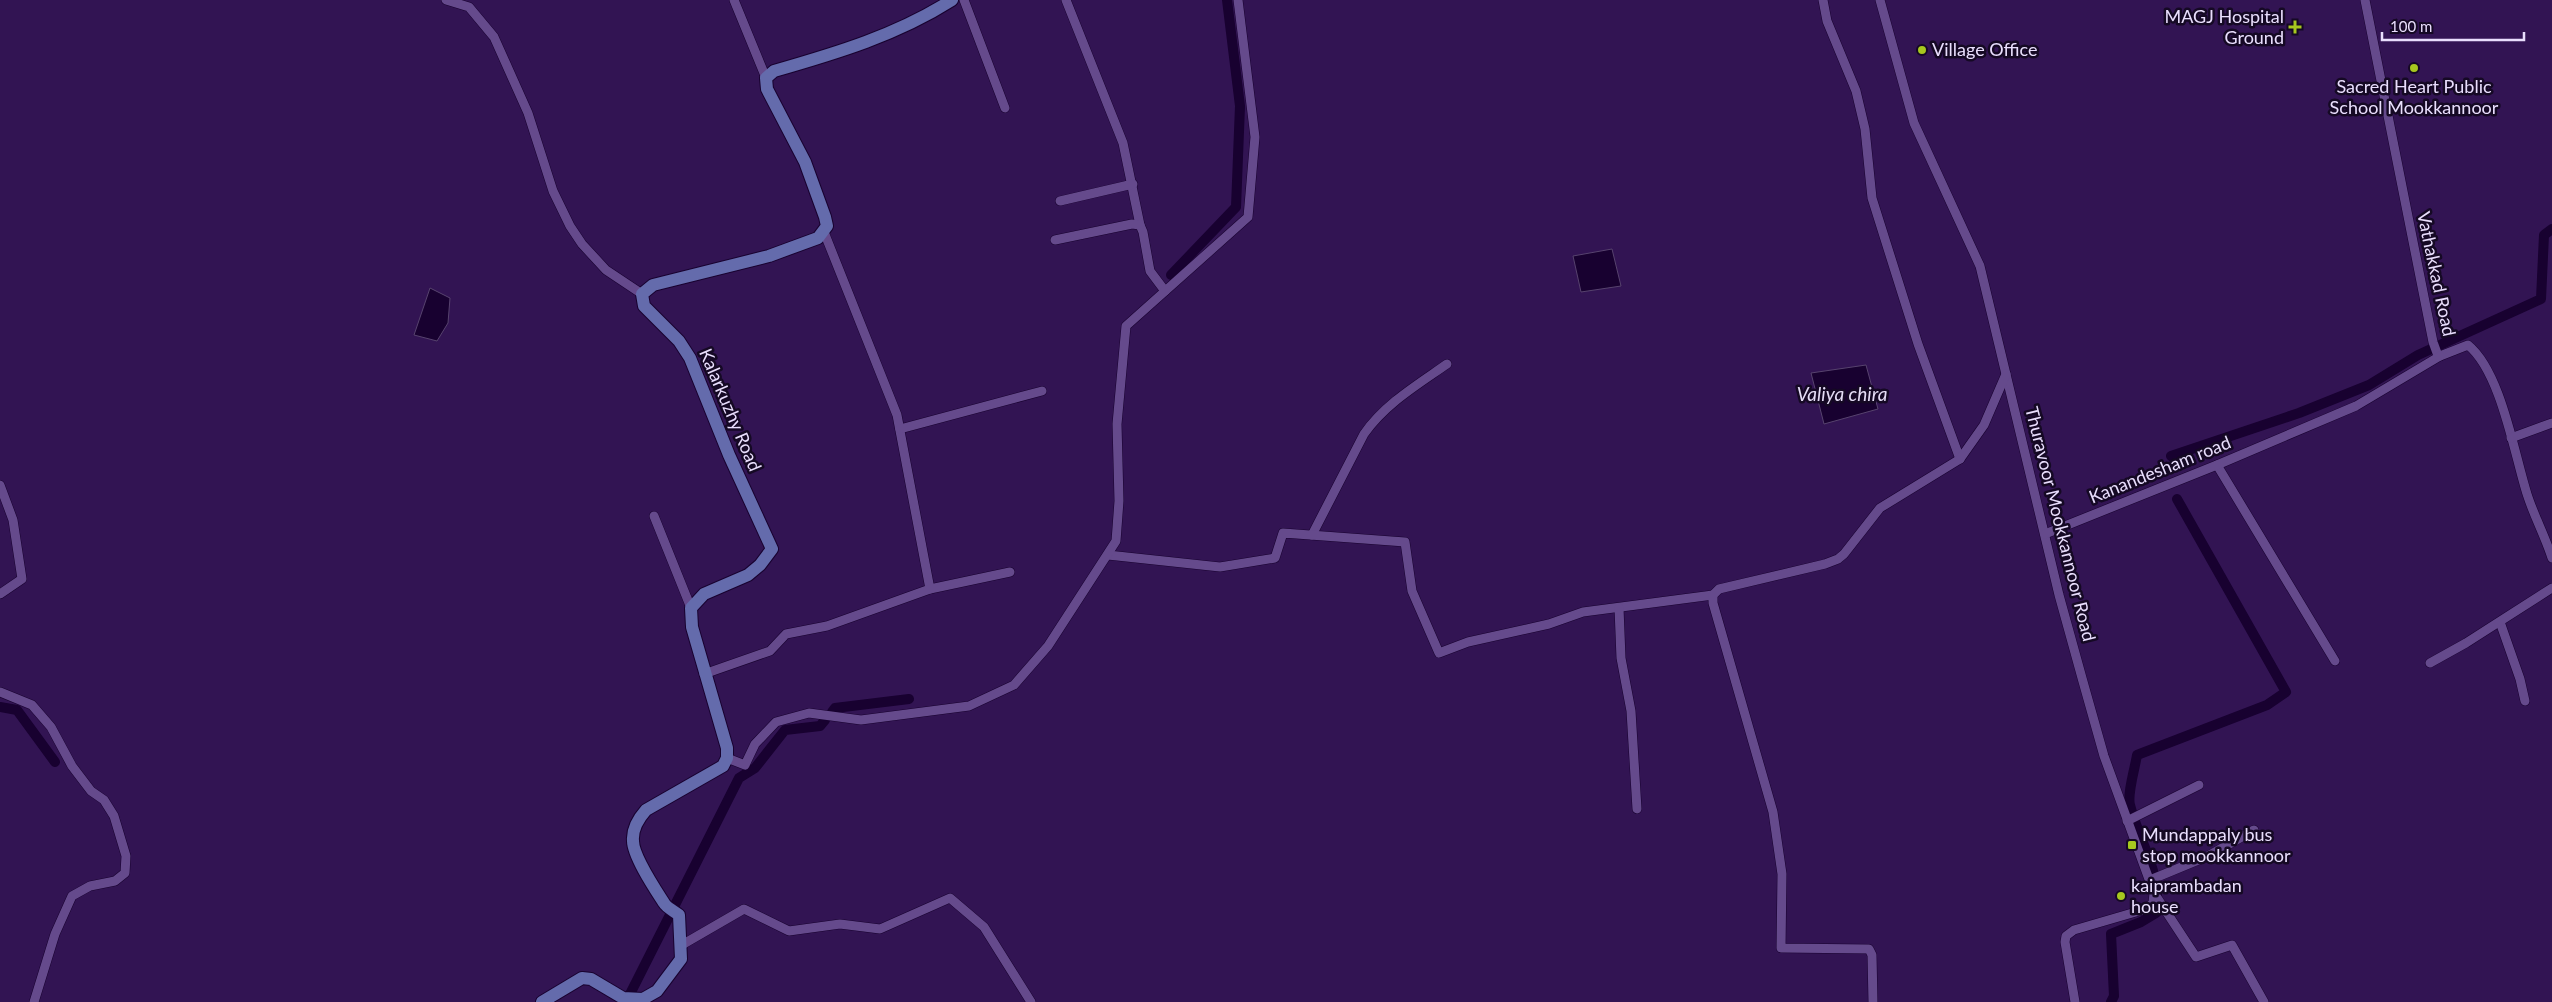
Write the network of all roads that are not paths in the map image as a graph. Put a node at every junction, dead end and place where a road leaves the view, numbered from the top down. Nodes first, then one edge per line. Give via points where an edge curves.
1 (446, 0) edge
2 (734, 0) edge
3 (952, 0) edge
4 (964, 0) edge
5 (1066, 0) edge
6 (1238, 0) edge
7 (1823, 0) edge
8 (1880, 0) edge
9 (2365, 0) edge
10 (766, 78) junction
11 (1005, 108) dead end
12 (1133, 184) junction
13 (1060, 201) dead end
14 (1140, 224) junction
15 (824, 232) junction
16 (1055, 240) dead end
17 (1165, 291) junction
18 (642, 294) junction
19 (2440, 356) junction
20 (1446, 364) dead end
21 (2006, 373) junction
22 (1042, 391) dead end
23 (2552, 423) edge
24 (900, 429) junction
25 (2511, 438) junction
26 (1960, 459) junction
27 (2217, 465) junction
28 (0, 485) edge
29 (654, 516) dead end
30 (2045, 534) junction
31 (1312, 535) junction
32 (1108, 555) junction
33 (2552, 558) edge
34 (1010, 572) dead end
35 (2552, 588) edge
36 (930, 589) junction
37 (0, 594) edge
38 (1713, 595) junction
39 (691, 608) junction
40 (1619, 608) junction
41 (2500, 622) junction
42 (2335, 662) dead end
43 (2430, 662) dead end
44 (704, 674) junction
45 (0, 692) edge
46 (2526, 701) dead end
47 (727, 758) junction
48 (2199, 785) dead end
49 (1637, 808) dead end
50 (2127, 821) junction
51 (2254, 830) dead end
52 (2150, 880) junction
53 (2154, 893) junction
54 (680, 946) junction
55 (640, 1001) edge
56 (34, 1002) edge
57 (542, 1002) edge
58 (1031, 1002) edge
59 (1873, 1002) edge
60 (2076, 1002) edge
61 (2264, 1002) edge

1 - 18 street via 469,7 494,37 528,114 554,191 570,226 606,270
2 - 10 street
3 - 10 main road via 898,30 844,51 774,71
4 - 11 street
5 - 12 street via 1123,143
6 - 17 street via 1255,137 1248,217
7 - 26 street via 1827,21 1858,100 1865,130 1872,198 1918,344
8 - 21 street, Thuravoor Mookkannoor Road via 1914,123 1980,266
9 - 19 street, Vathakkad Road via 2429,328
10 - 15 main road via 767,89 826,217
12 - 13 street
12 - 14 street
14 - 16 street
14 - 17 street via 1150,271
15 - 18 main road via 818,238 769,256 653,285
15 - 24 street
17 - 32 street via 1126,326 1117,424 1119,501 1116,541
18 - 39 main road, Kalarkuzhy Road via 644,306 679,341 690,358 772,549 748,575 704,594
19 - 25 street, Vathakkad Road via 2463,346 2471,348 2485,368
19 - 27 street, Kanandesham road via 2356,406
20 - 31 street via 1372,422
21 - 26 street via 1984,426
21 - 30 street, Thuravoor Mookkannoor Road
22 - 24 street
23 - 25 street
24 - 36 street
25 - 33 street, Vathakkad Road via 2529,500
26 - 38 street via 1880,508 1838,559 1719,589
27 - 30 street, Kanandesham road
27 - 42 street
28 - 37 street via 13,520 22,579
29 - 39 street
30 - 50 street, Thuravoor Mookkannoor Road via 2102,748
31 - 32 street via 1283,533 1275,558 1220,567
31 - 40 street via 1405,542 1412,591 1439,652 1583,612
32 - 47 street via 1048,646 1014,685 969,706 861,720 809,713 776,722 754,744 745,765
34 - 36 street
35 - 41 street
36 - 44 street via 827,626 786,634 770,651
38 - 40 street
38 - 59 street via 1772,812 1782,874 1781,948 1869,949 1872,955
39 - 44 main road via 692,627
40 - 49 street
41 - 43 street
41 - 46 street
44 - 47 main road
45 - 56 street via 32,705 51,727 72,766 91,791 104,800 114,816 126,856 125,873 115,881 90,886 72,896 55,934
47 - 54 main road via 717,771 646,810 639,818 632,841 636,855 665,904 679,915
48 - 50 street
50 - 52 street, Thuravoor Mookkannoor Road
51 - 52 street via 2208,856
52 - 53 street, Thuravoor Mookkannoor Road
53 - 60 street via 2154,903 2146,909 2074,930 2066,936
53 - 61 street, Thuravoor Mookkannoor Road via 2196,957 2232,945
54 - 55 main road via 681,959 673,972 657,991
54 - 58 street via 744,909 788,932 840,924 880,929 950,898 984,927
55 - 57 main road via 623,998 591,979 582,978

